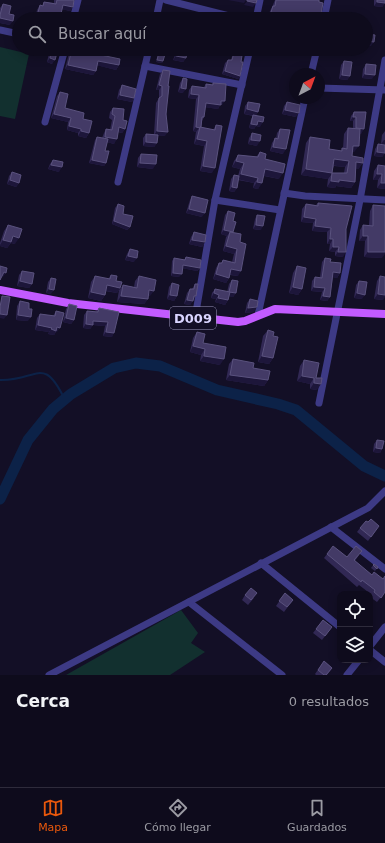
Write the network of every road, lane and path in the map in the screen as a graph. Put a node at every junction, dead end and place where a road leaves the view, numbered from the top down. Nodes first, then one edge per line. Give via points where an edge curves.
1 (78, 0) edge
2 (160, 0) edge
3 (166, 0) edge
4 (260, 0) edge
5 (328, 0) edge
6 (75, 12) edge
7 (157, 12) edge
8 (213, 12) edge
9 (257, 12) edge
10 (325, 12) edge
11 (0, 30) edge
12 (12, 33) edge
13 (63, 56) edge
14 (147, 56) edge
15 (248, 56) edge
16 (315, 56) edge
17 (385, 60) edge
18 (145, 66) junction
19 (312, 68) edge
20 (242, 85) junction
21 (325, 88) edge
22 (382, 90) edge
23 (304, 104) edge
24 (45, 122) dead end
25 (118, 182) dead end
26 (284, 193) junction
27 (215, 200) junction
28 (360, 200) junction
29 (385, 200) edge
30 (280, 210) junction
31 (0, 290) edge
32 (337, 312) junction
33 (385, 314) edge
34 (258, 315) junction
35 (194, 318) junction
36 (319, 402) dead end
37 (385, 491) edge
38 (331, 527) junction
39 (261, 563) junction
40 (385, 569) edge
41 (189, 602) junction
42 (337, 624) edge
43 (385, 627) edge
44 (373, 642) edge
45 (373, 652) edge
46 (385, 662) edge
47 (357, 663) edge
48 (49, 675) edge
49 (282, 675) edge
50 (347, 675) edge

1 - 6 street
2 - 7 street
3 - 8 street
4 - 9 street
5 - 10 street
11 - 12 street
13 - 24 street
14 - 18 street
15 - 20 street
16 - 19 street
17 - 22 street
18 - 20 street
18 - 25 street
20 - 27 street
21 - 22 street
22 - 28 street
23 - 26 street
26 - 28 street
26 - 30 street
27 - 30 street
27 - 35 street
28 - 29 street
28 - 32 street
30 - 34 street
31 - 35 main road, D009 via 68,303
32 - 33 main road, D009
32 - 34 main road, D009 via 275,309
32 - 36 street
34 - 35 main road, D009 via 238,322
37 - 38 street via 368,508
38 - 39 street
38 - 40 street
39 - 41 street
39 - 42 street
41 - 48 street
41 - 49 street
43 - 44 street
45 - 46 street
47 - 50 street

